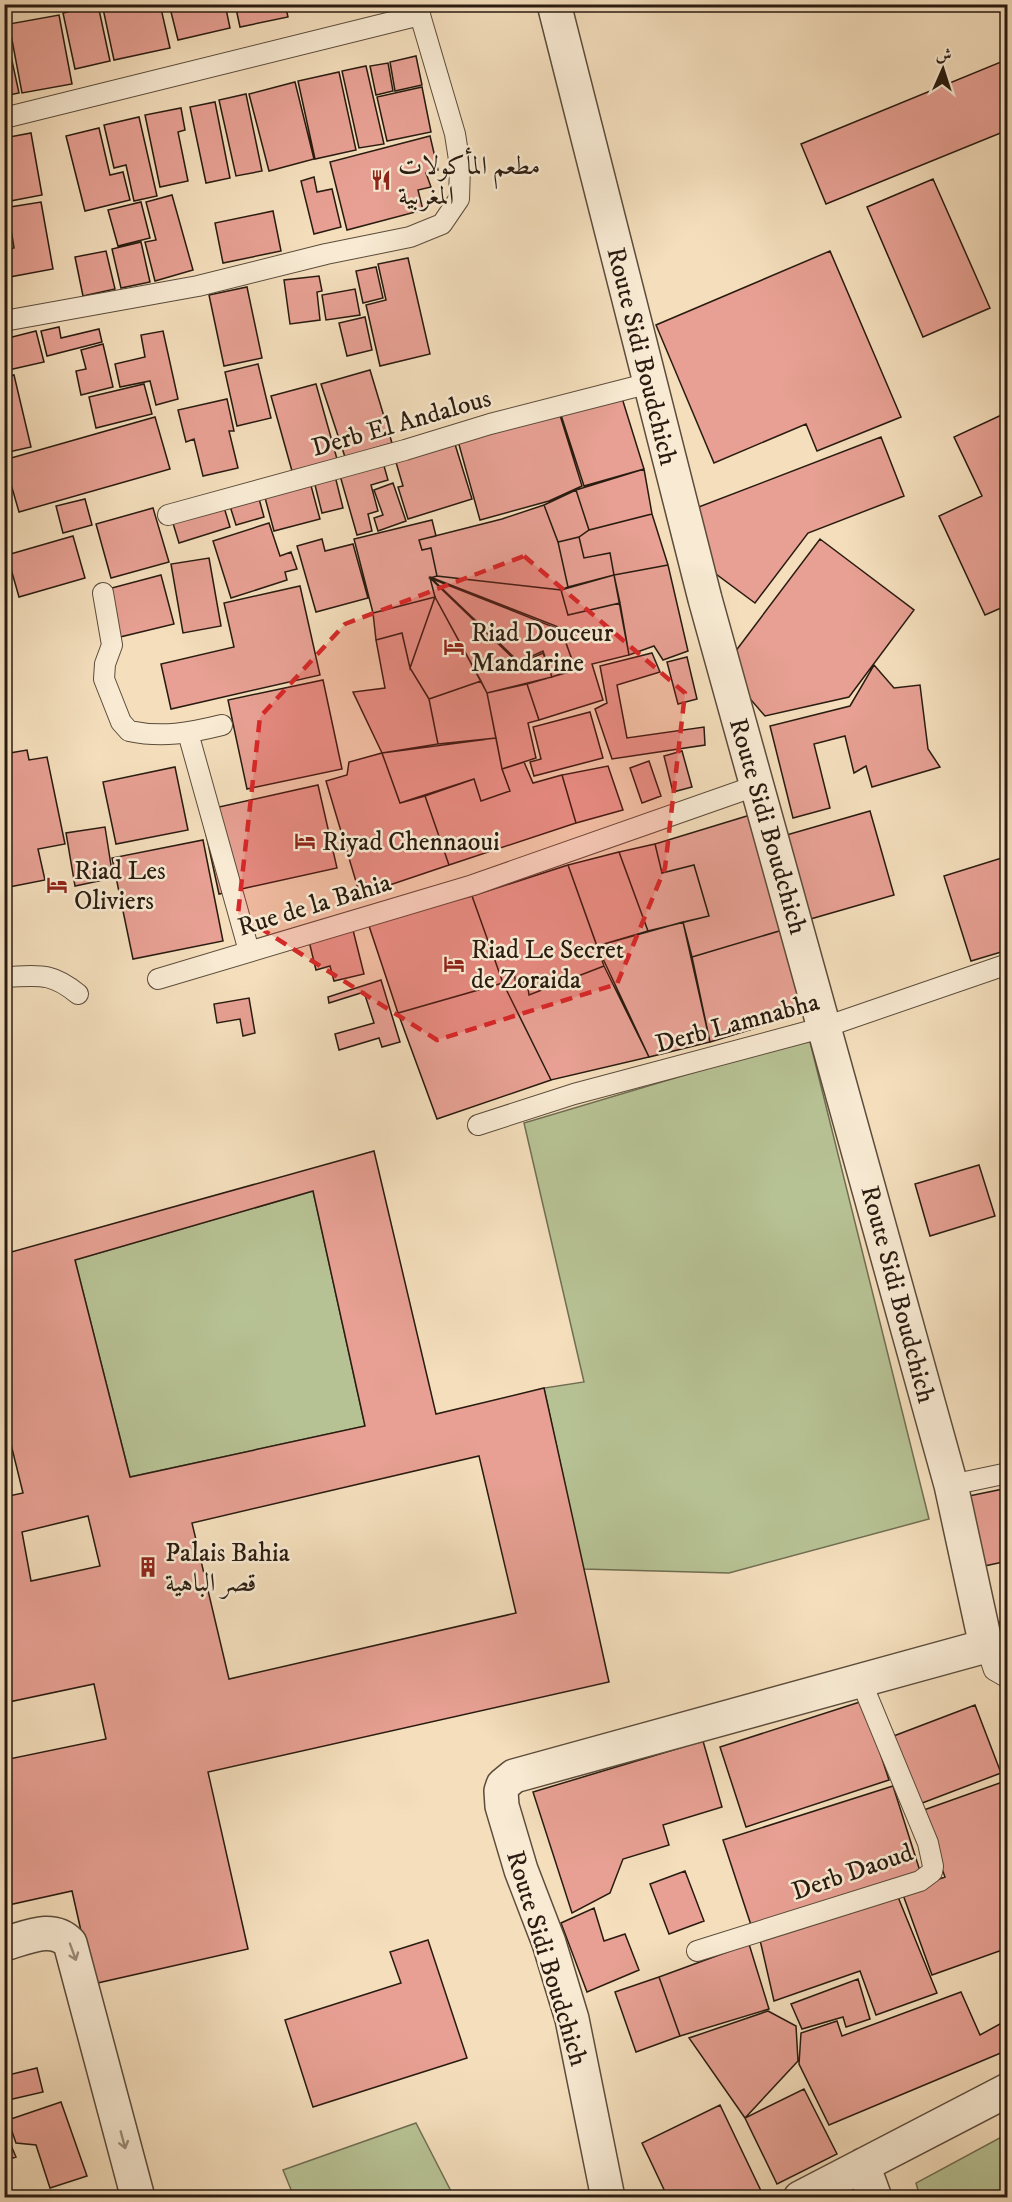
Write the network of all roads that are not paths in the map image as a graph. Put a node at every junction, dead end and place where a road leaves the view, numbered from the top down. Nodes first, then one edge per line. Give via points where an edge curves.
1 (554, 4) edge
2 (421, 10) edge
3 (4, 118) edge
4 (4, 321) edge
5 (650, 383) junction
6 (168, 515) dead end
7 (103, 593) dead end
8 (222, 725) dead end
9 (188, 734) junction
10 (758, 785) junction
11 (249, 951) junction
12 (1008, 964) edge
13 (4, 978) edge
14 (158, 979) dead end
15 (78, 994) dead end
16 (825, 1027) junction
17 (478, 1125) dead end
18 (1008, 1473) edge
19 (951, 1485) junction
20 (986, 1646) junction
21 (1008, 1678) edge
22 (861, 1681) junction
23 (4, 1944) edge
24 (698, 1951) dead end
25 (1008, 2090) edge
26 (863, 2165) junction
27 (138, 2198) edge
28 (608, 2198) edge
29 (800, 2198) edge
30 (875, 2198) edge

1 - 5 street, Route Sidi Boudchich
2 - 3 lane
2 - 4 lane via 460,166 459,199 442,224 410,237 198,286
5 - 6 lane, Derb El Andalous
5 - 10 street, Route Sidi Boudchich
7 - 9 lane via 112,645 105,664 105,679 121,722 129,731 144,734
8 - 9 lane
9 - 11 lane
10 - 11 lane, Rue de la Bahia via 473,885
10 - 16 street, Route Sidi Boudchich
11 - 14 lane, Rue de la Bahia
12 - 16 lane, Derb Lamnabha
13 - 15 lane via 50,976
16 - 17 lane, Derb Lamnabha via 574,1094
16 - 19 street, Route Sidi Boudchich
18 - 19 lane
19 - 20 street, Route Sidi Boudchich
20 - 21 lane via 994,1670
20 - 22 street
22 - 24 lane, Derb Daoud via 928,1843 932,1872 920,1881
22 - 28 street, Route Sidi Boudchich via 514,1776 503,1785 502,1806 572,2019
23 -> 27 street via 53,1933 70,1943
25 - 26 street
26 - 29 street
26 - 30 street

